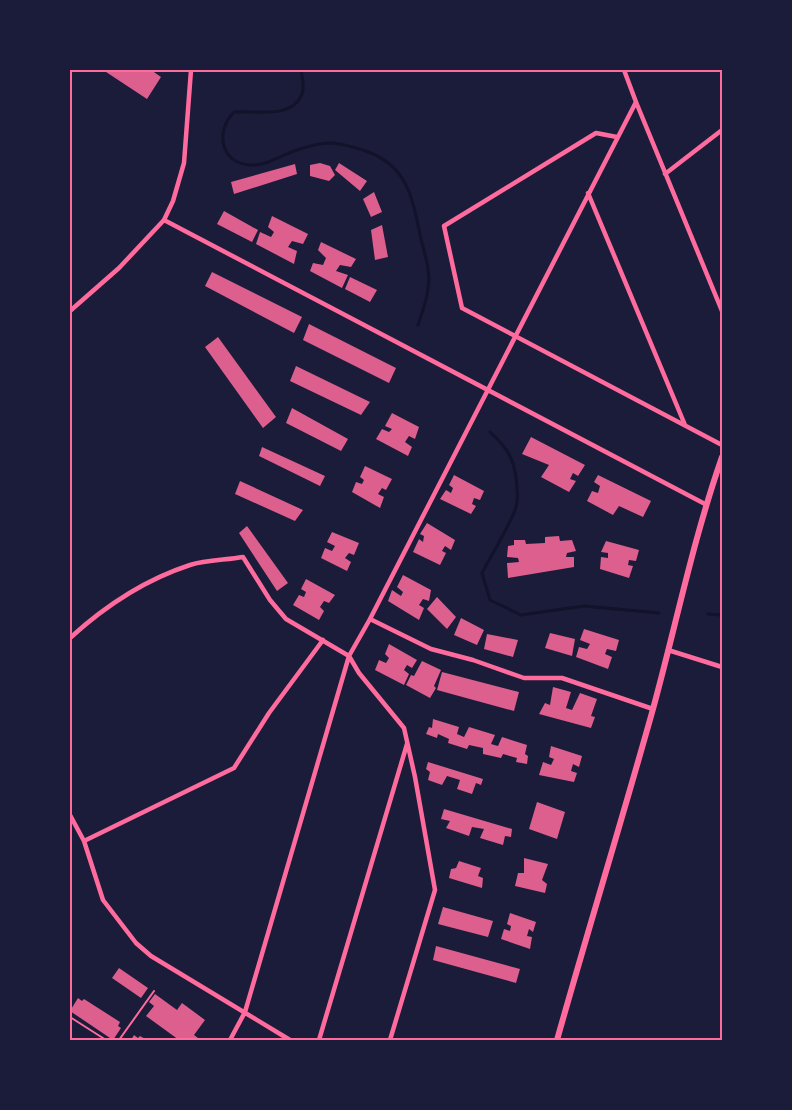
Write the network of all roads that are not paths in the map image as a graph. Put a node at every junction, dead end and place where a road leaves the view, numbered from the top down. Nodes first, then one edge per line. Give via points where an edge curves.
1 (191, 70) edge
2 (624, 70) edge
3 (636, 102) junction
4 (722, 130) edge
5 (617, 137) junction
6 (665, 174) junction
7 (588, 192) junction
8 (164, 220) junction
9 (70, 311) edge
10 (722, 311) edge
11 (514, 336) junction
12 (487, 389) junction
13 (685, 425) junction
14 (722, 445) edge
15 (722, 457) edge
16 (705, 504) junction
17 (370, 619) junction
18 (70, 638) edge
19 (323, 640) junction
20 (668, 650) junction
21 (349, 656) junction
22 (722, 667) edge
23 (653, 709) junction
24 (407, 743) junction
25 (70, 815) edge
26 (84, 841) junction
27 (154, 991) dead end
28 (245, 1012) junction
29 (70, 1017) edge
30 (106, 1040) edge
31 (119, 1040) edge
32 (230, 1040) edge
33 (290, 1040) edge
34 (319, 1040) edge
35 (390, 1040) edge
36 (557, 1040) edge

1 - 8 street via 184,163
2 - 3 street
3 - 5 street
3 - 6 street
4 - 6 street
5 - 7 street
5 - 11 street via 596,134 444,226 462,308
6 - 10 street
7 - 11 street
7 - 13 street
8 - 9 street via 119,268
8 - 12 street
11 - 12 street
11 - 13 street
12 - 16 street
12 - 17 street
13 - 14 street
15 - 16 main road
16 - 20 main road
17 - 21 street
17 - 23 street via 431,650 473,660 524,678 562,678
18 - 19 street via 87,622 142,584 191,564 243,557 286,619
19 - 21 street
19 - 26 street via 269,713 234,768
20 - 22 street
20 - 23 main road
21 - 24 street via 404,728
21 - 28 street
23 - 36 main road
24 - 34 street
24 - 35 street via 435,890
25 - 26 street
26 - 28 street via 103,900 136,943 151,956
27 - 31 lane
28 - 32 street
28 - 33 street
29 - 30 lane

